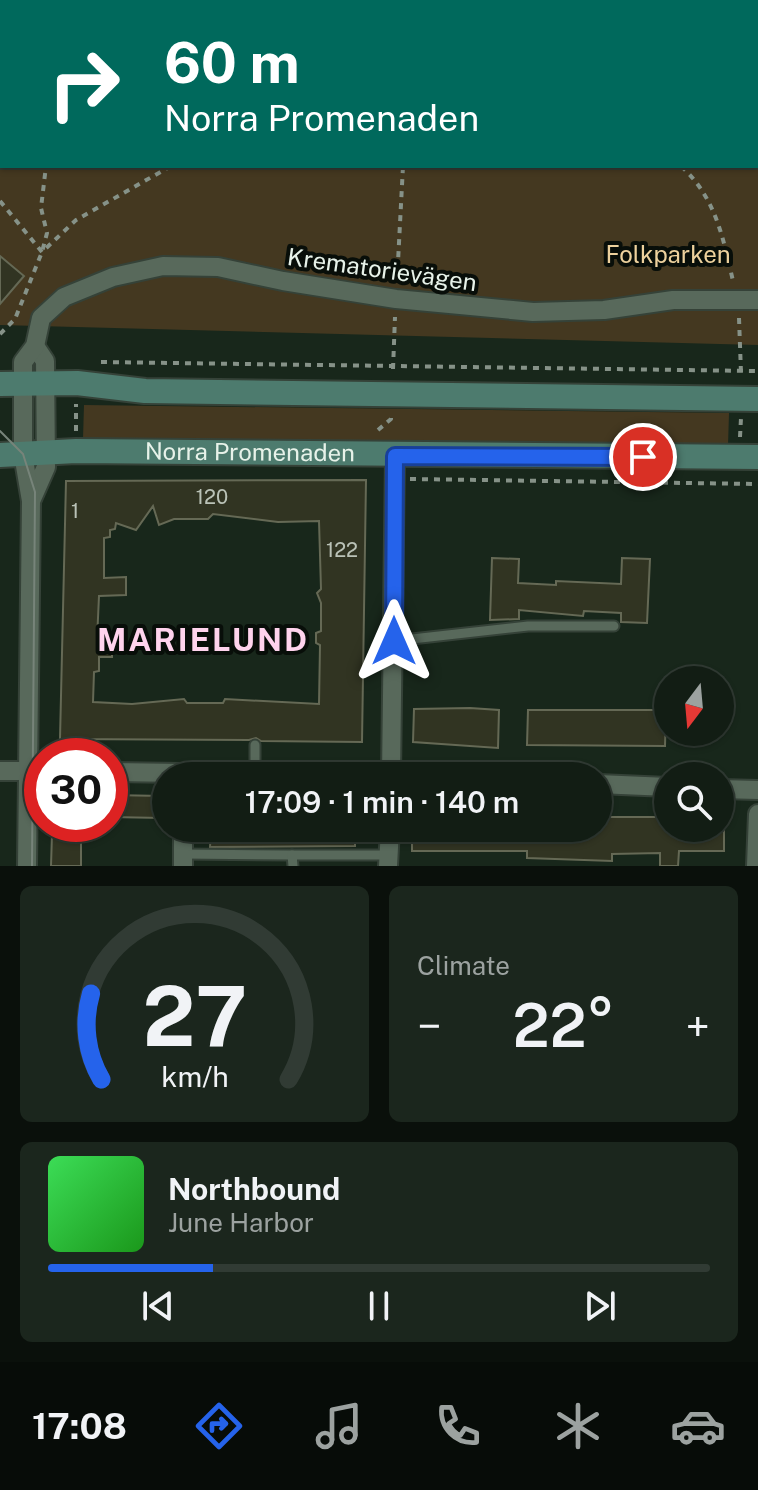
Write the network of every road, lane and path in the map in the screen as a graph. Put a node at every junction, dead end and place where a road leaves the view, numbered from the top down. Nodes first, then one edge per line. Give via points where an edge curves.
1 (46, 168) edge
2 (167, 168) edge
3 (403, 168) edge
4 (683, 168) edge
5 (0, 201) edge
6 (42, 252) junction
7 (396, 299) junction
8 (758, 300) edge
9 (738, 302) junction
10 (0, 334) edge
11 (92, 362) dead end
12 (393, 367) junction
13 (741, 371) junction
14 (758, 371) edge
15 (27, 389) edge
16 (145, 391) junction
17 (392, 395) junction
18 (76, 397) junction
19 (750, 398) edge
20 (368, 433) dead end
21 (76, 451) junction
22 (23, 454) edge
23 (749, 456) edge
24 (395, 467) junction
25 (738, 484) junction
26 (758, 484) edge
27 (614, 626) dead end
28 (394, 641) junction
29 (35, 738) edge
30 (255, 745) dead end
31 (255, 762) edge
32 (391, 762) edge
33 (0, 771) edge
34 (24, 771) edge
35 (128, 772) edge
36 (152, 773) edge
37 (612, 785) edge
38 (654, 786) edge
39 (734, 789) edge
40 (758, 790) edge
41 (758, 814) edge
42 (29, 842) edge
43 (758, 842) edge
44 (183, 860) edge
45 (293, 861) edge
46 (389, 861) edge
47 (27, 866) edge
48 (756, 866) edge

1 - 6 path via 41,208 47,233
2 - 6 path via 76,220
3 - 7 path
4 - 9 path via 699,182 718,218
5 - 6 path
6 - 10 path via 15,319
7 - 9 street, Krematorievägen via 533,312 604,310 673,300
7 - 12 path
7 - 15 street, Krematorievägen via 218,267 163,266 113,277 64,297 41,318 35,346 45,361
8 - 9 street, Krematorievägen
9 - 13 path
11 - 12 path
12 - 13 path
12 - 17 path
13 - 14 path
13 - 19 path
15 - 16 main road
15 - 18 main road
15 - 22 street, Krematorievägen
16 - 17 main road
16 - 18 main road
17 - 19 main road
17 - 20 path via 391,419 383,429
18 - 21 path
19 - 23 path
21 - 22 main road, Norra Promenaden
21 - 24 main road, Norra Promenaden
22 - 29 street, Krematorievägen via 31,501
23 - 24 main road, Norra Promenaden
23 - 25 path
24 - 25 path
24 - 28 street
25 - 26 path
27 - 28 lane via 528,626
28 - 32 street
30 - 31 lane
33 - 34 street
35 - 36 street
37 - 38 street
39 - 40 street
41 - 43 street
42 - 47 street, Krematorievägen
43 - 48 street
44 - 45 lane
45 - 46 lane

